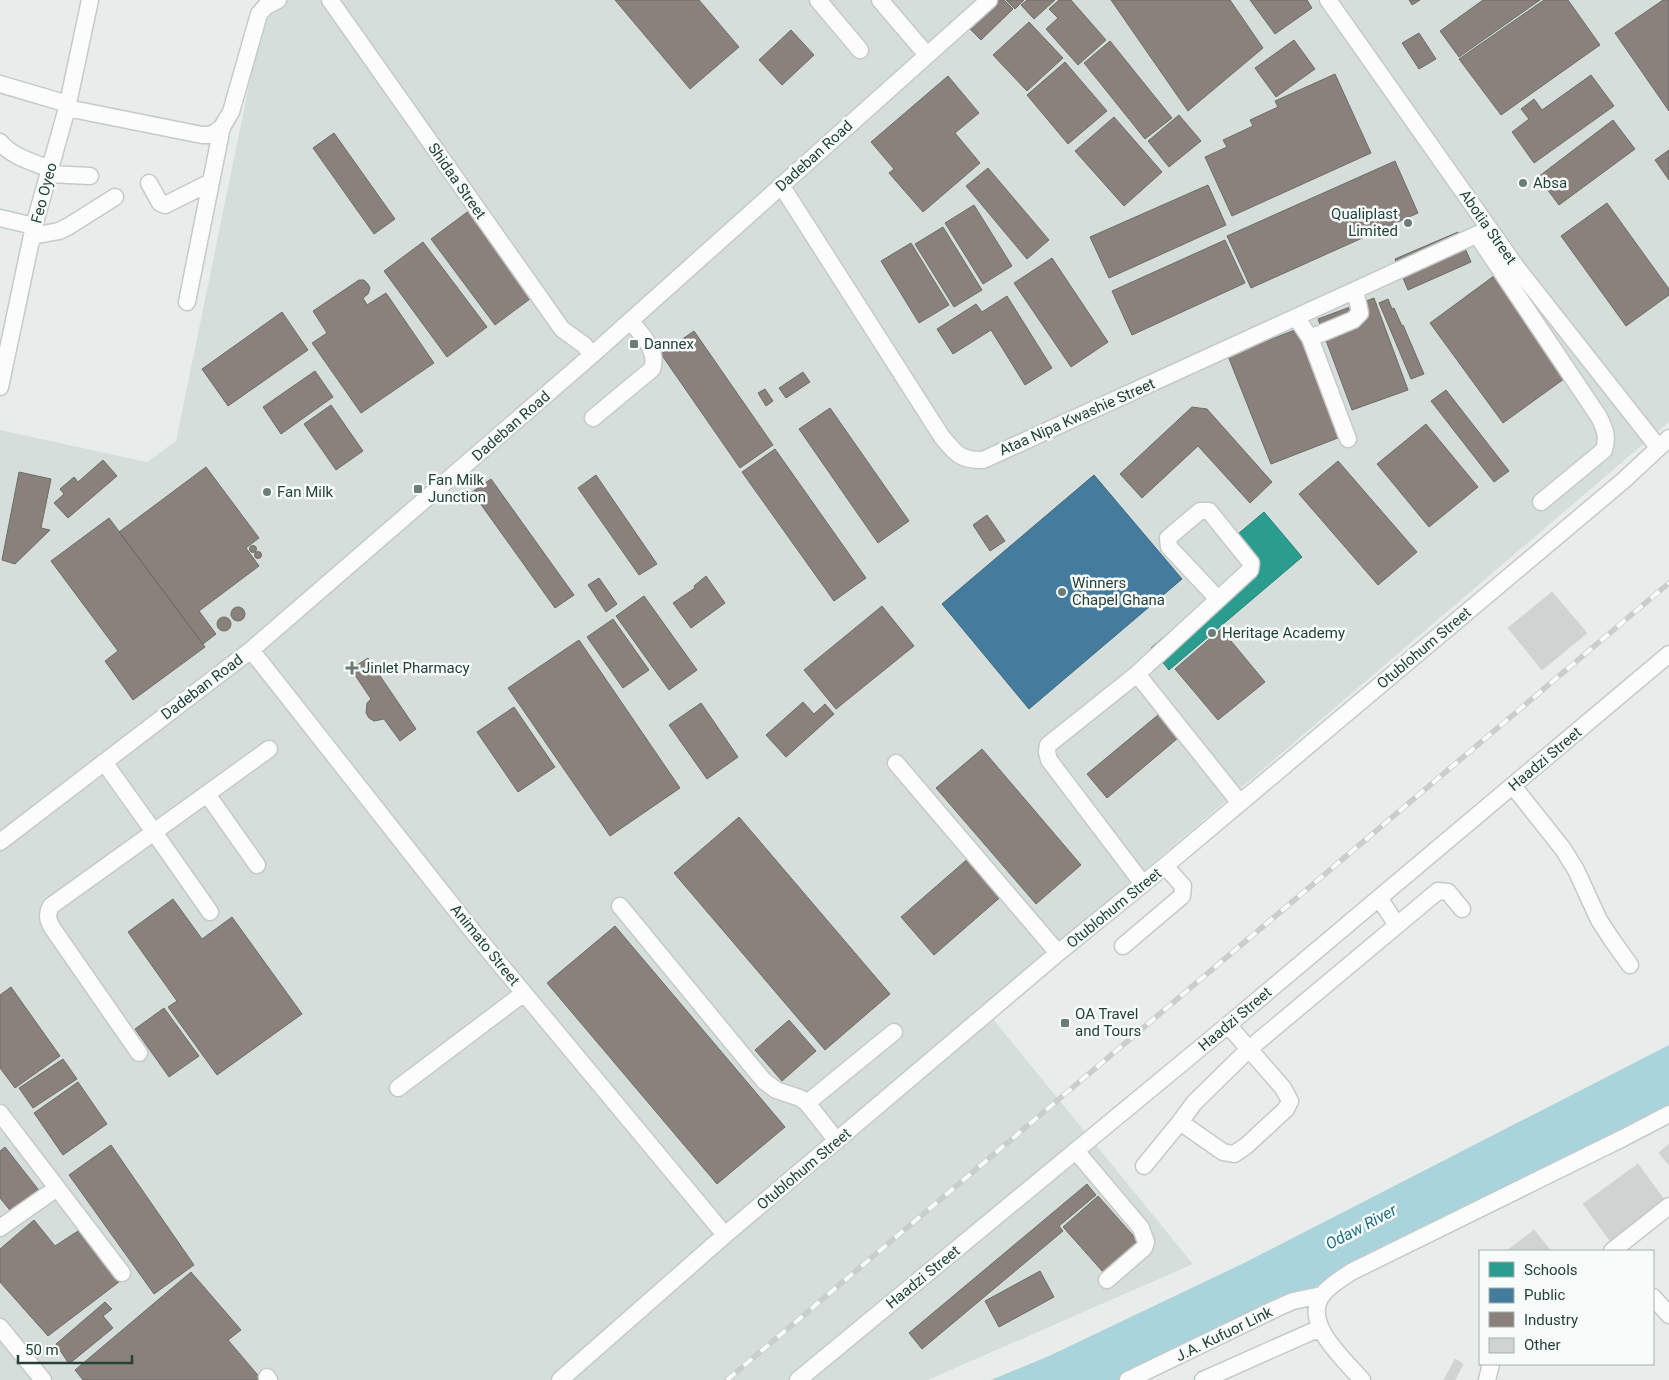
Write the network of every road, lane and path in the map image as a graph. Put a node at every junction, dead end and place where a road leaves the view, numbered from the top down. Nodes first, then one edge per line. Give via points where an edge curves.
1 (90, 0) edge
2 (278, 0) edge
3 (330, 0) edge
4 (818, 0) edge
5 (880, 0) edge
6 (989, 0) edge
7 (1328, 0) edge
8 (860, 50) dead end
9 (927, 55) junction
10 (0, 84) edge
11 (67, 106) junction
12 (222, 127) junction
13 (0, 142) edge
14 (50, 171) junction
15 (90, 176) dead end
16 (211, 182) junction
17 (149, 183) dead end
18 (781, 185) junction
19 (115, 197) dead end
20 (0, 218) edge
21 (33, 231) junction
22 (1483, 232) junction
23 (1355, 290) junction
24 (187, 302) dead end
25 (1296, 318) junction
26 (630, 320) junction
27 (1310, 338) junction
28 (592, 355) junction
29 (0, 387) edge
30 (592, 418) dead end
31 (1348, 439) dead end
32 (1663, 442) edge
33 (1540, 502) dead end
34 (1218, 599) junction
35 (251, 650) junction
36 (1669, 654) edge
37 (1137, 674) junction
38 (269, 749) dead end
39 (104, 762) junction
40 (896, 762) dead end
41 (1513, 786) junction
42 (207, 794) junction
43 (1240, 803) junction
44 (8, 829) edge
45 (154, 832) junction
46 (0, 842) edge
47 (257, 865) dead end
48 (1165, 866) junction
49 (1143, 884) junction
50 (1379, 898) junction
51 (620, 906) dead end
52 (1462, 909) dead end
53 (210, 912) dead end
54 (1397, 925) junction
55 (1123, 946) dead end
56 (1058, 953) junction
57 (1630, 965) dead end
58 (524, 993) junction
59 (1228, 1025) junction
60 (894, 1032) dead end
61 (1249, 1049) junction
62 (139, 1053) dead end
63 (398, 1088) dead end
64 (807, 1103) junction
65 (1669, 1114) edge
66 (1, 1115) edge
67 (1180, 1122) junction
68 (837, 1141) junction
69 (1076, 1151) junction
70 (1144, 1166) dead end
71 (57, 1188) junction
72 (1669, 1206) edge
73 (0, 1228) edge
74 (725, 1235) junction
75 (1613, 1250) edge
76 (122, 1273) dead end
77 (1107, 1280) dead end
78 (1322, 1295) junction
79 (1654, 1298) edge
80 (1669, 1315) edge
81 (0, 1327) edge
82 (1320, 1328) junction
83 (1491, 1365) edge
84 (44, 1380) edge
85 (560, 1380) edge
86 (798, 1380) edge
87 (1128, 1380) edge
88 (1203, 1380) edge
89 (1362, 1380) edge
90 (1487, 1380) edge

1 - 11 street, Feo Oyeo
2 - 12 street via 258,14 231,112
3 - 28 street, Shidaa Street via 562,329
4 - 8 street
5 - 9 street
6 - 9 street, Dadeban Road
7 - 22 street, Abotia Street
9 - 18 street, Dadeban Road
10 - 11 street
11 - 12 street via 202,135 209,135
11 - 14 street, Feo Oyeo
12 - 16 street
13 - 14 street via 7,150
14 - 15 street
14 - 21 street, Feo Oyeo
16 - 17 street via 164,205
16 - 24 street
18 - 25 street, Ataa Nipa Kwashie Street via 942,437 967,460 982,460
18 - 26 street, Dadeban Road
19 - 21 street via 59,231
20 - 21 street
21 - 29 street, Feo Oyeo
22 - 23 street, Ataa Nipa Kwashie Street
22 - 32 street, Abotia Street
22 - 33 street via 1605,429 1607,440 1604,450
23 - 25 street, Ataa Nipa Kwashie Street
23 - 27 street via 1358,317
25 - 27 street
26 - 28 street, Dadeban Road
26 - 30 street via 654,353 652,369
27 - 31 street
28 - 35 street, Dadeban Road
32 - 43 street, Otublohum Street via 1624,480
34 - 34 street via 1250,570 1250,563 1209,511 1200,511 1168,538 1169,547
34 - 37 street
35 - 39 street, Dadeban Road
35 - 58 street, Animato Street
36 - 41 street, Haadzi Street
37 - 43 street
37 - 49 street via 1048,745 1047,752 1049,760
38 - 42 street
39 - 44 street, Dadeban Road
39 - 45 street
40 - 56 street
41 - 50 street, Haadzi Street
41 - 57 street via 1563,849 1599,920
42 - 45 street
42 - 47 street
43 - 48 street, Otublohum Street
44 - 46 street, Dadeban Road
45 - 53 street
45 - 62 street via 51,906 48,913 53,929
48 - 49 street, Otublohum Street
48 - 55 street via 1183,886 1182,896
49 - 56 street, Otublohum Street
50 - 54 street
50 - 59 street, Haadzi Street
51 - 64 street via 764,1081 776,1090
52 - 54 street via 1448,892 1438,891
54 - 61 street
56 - 68 street, Otublohum Street
58 - 63 street
58 - 74 street, Animato Street
59 - 61 street
59 - 69 street, Haadzi Street
60 - 64 street
61 - 67 street via 1194,1103
61 - 67 street via 1283,1088 1290,1101 1286,1109 1234,1154 1223,1152
64 - 68 street
65 - 78 street via 1351,1272
66 - 71 street
67 - 70 street
68 - 74 street, Otublohum Street
69 - 77 street via 1141,1228 1146,1242 1144,1248
69 - 86 street, Haadzi Street
71 - 73 street
71 - 76 street
72 - 75 street
74 - 85 street, Otublohum Street
78 - 82 street via 1316,1316
78 - 87 street, J.A. Kufuor Link via 1277,1308
79 - 80 street
81 - 84 street
82 - 88 street
82 - 89 street
83 - 90 street

